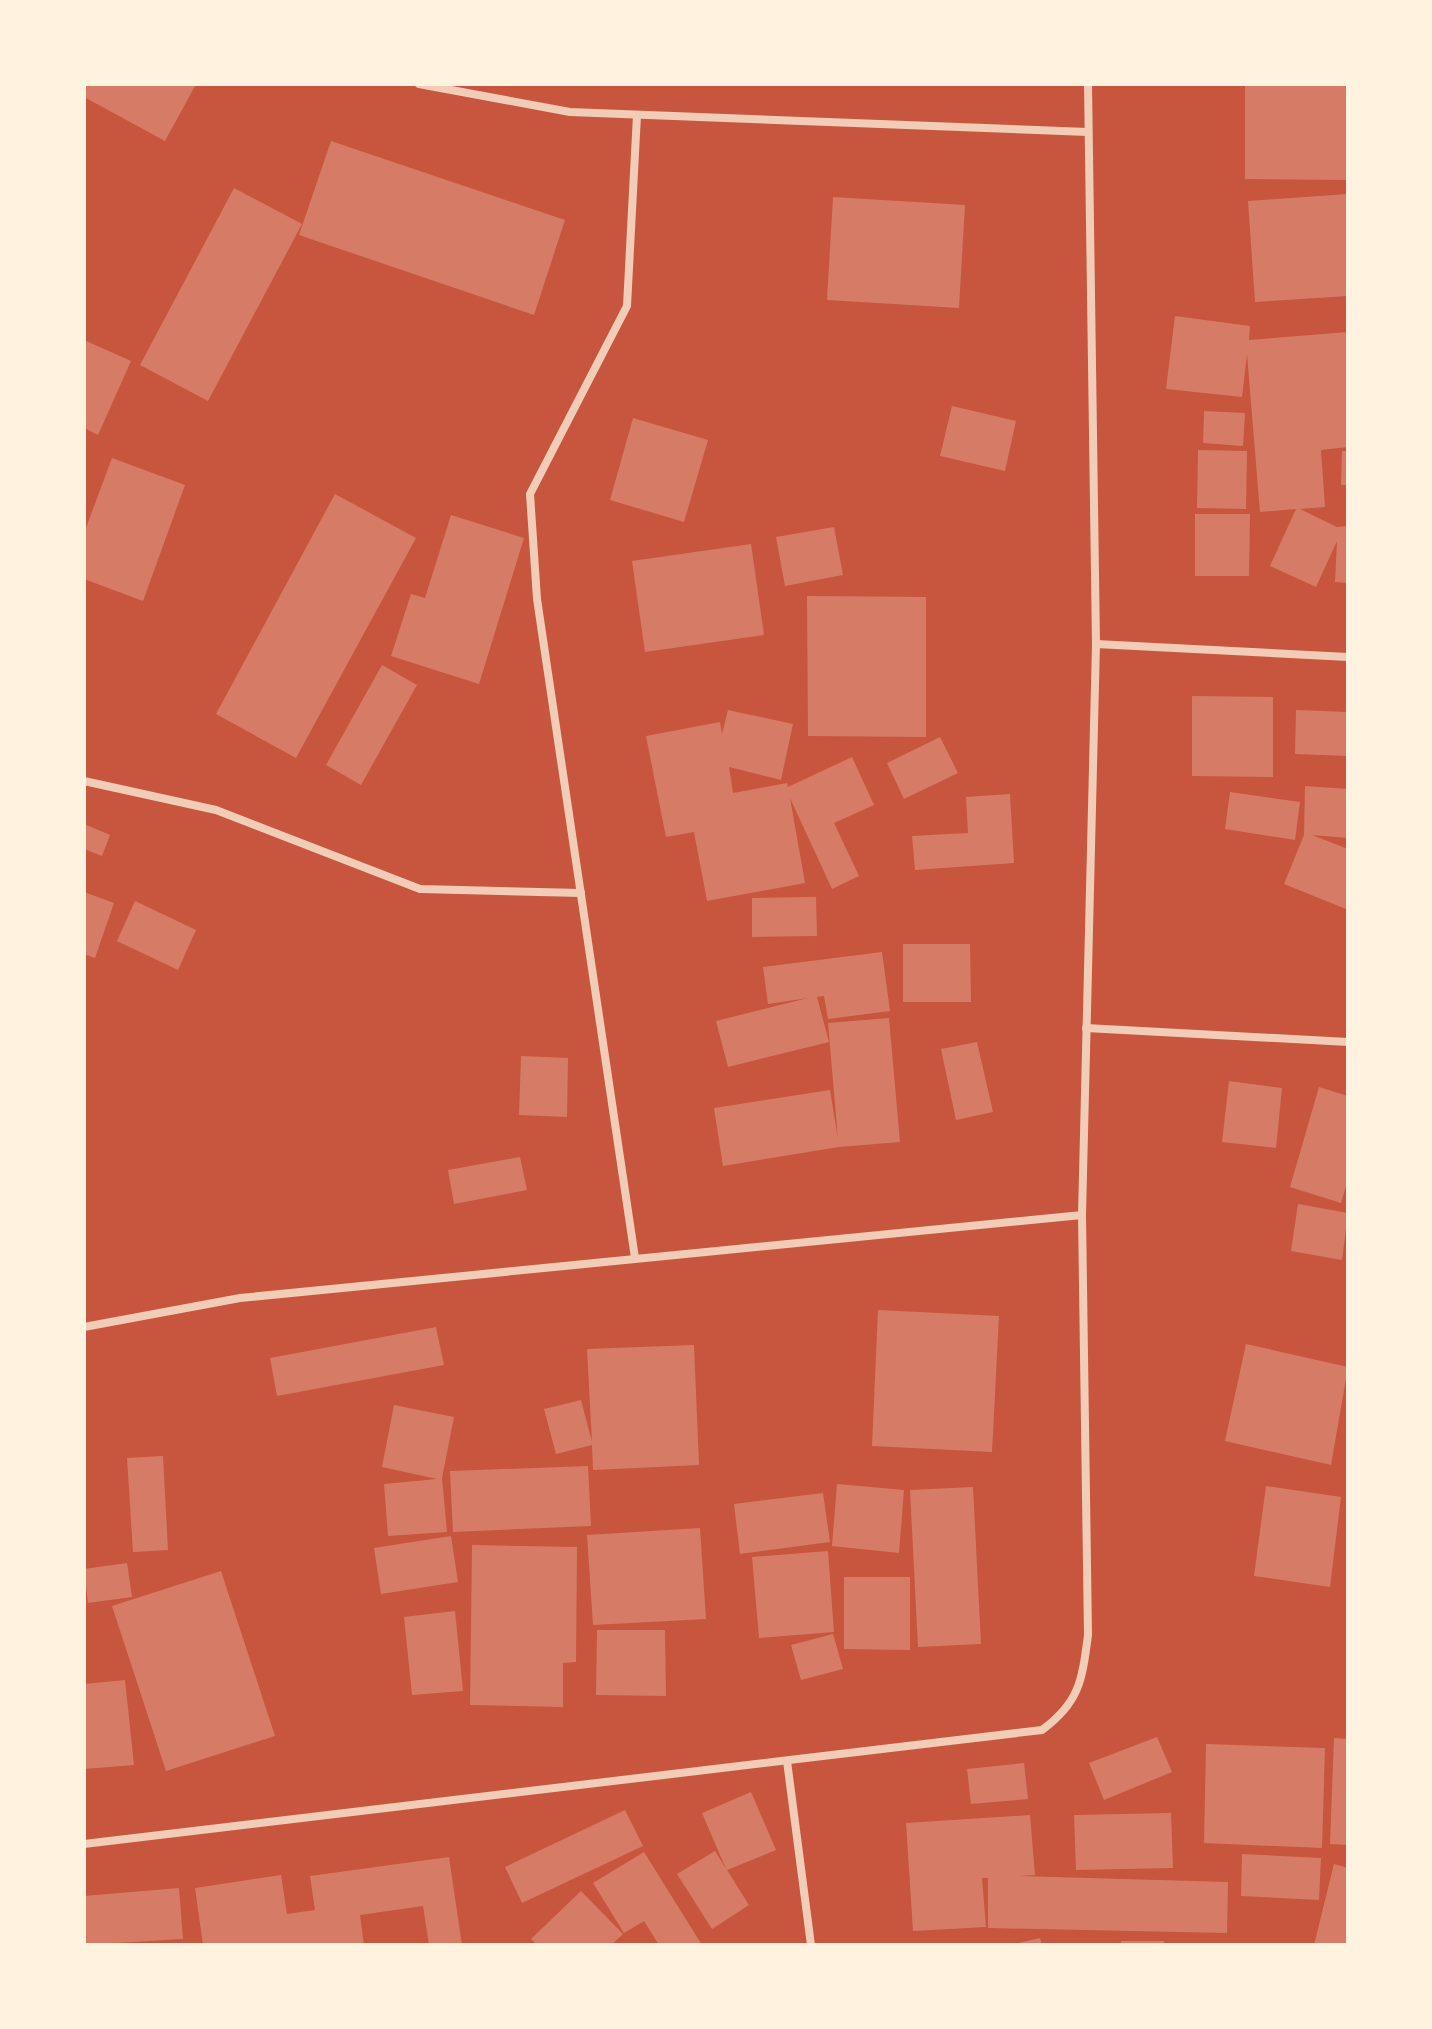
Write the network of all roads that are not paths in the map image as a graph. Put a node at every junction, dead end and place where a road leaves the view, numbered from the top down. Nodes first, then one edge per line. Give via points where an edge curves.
1 (419, 84) edge
2 (1088, 84) edge
3 (637, 115) junction
4 (1088, 132) junction
5 (1096, 644) junction
6 (1348, 657) edge
7 (84, 781) edge
8 (581, 893) junction
9 (1086, 1028) junction
10 (1348, 1042) edge
11 (1082, 1215) junction
12 (635, 1258) junction
13 (84, 1327) edge
14 (787, 1761) junction
15 (84, 1844) edge
16 (811, 1945) edge

1 - 3 street via 570,112
2 - 4 street
3 - 4 street
3 - 8 street via 627,306 530,494 537,599
4 - 5 street
5 - 6 street
5 - 9 street
7 - 8 street via 216,810 420,889
8 - 12 street
9 - 10 street
9 - 11 street
11 - 12 street
11 - 14 street via 1088,1635 1082,1681 1066,1713 1042,1730
12 - 13 street via 240,1298
14 - 15 street
14 - 16 street

